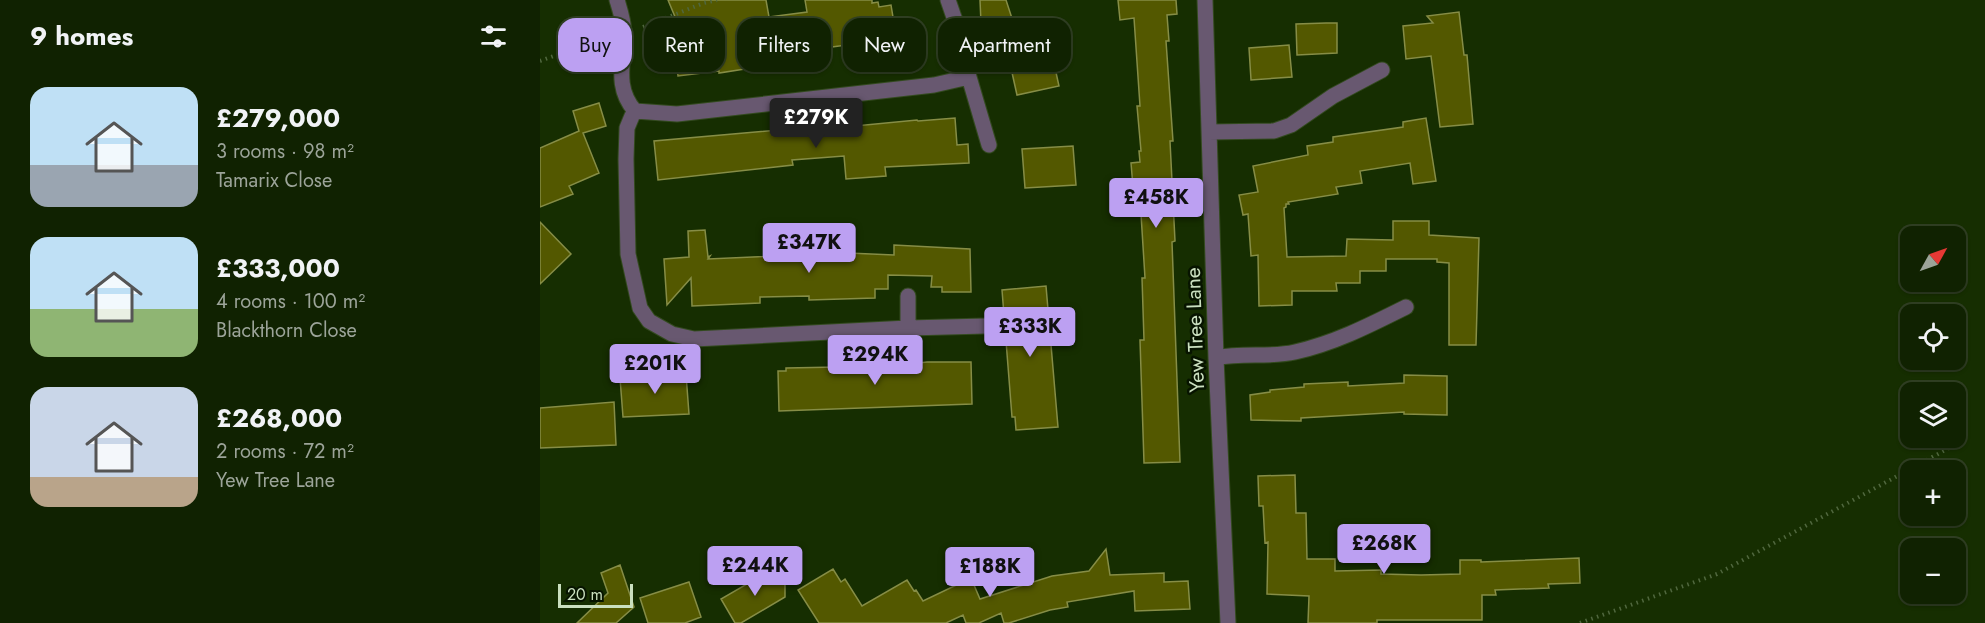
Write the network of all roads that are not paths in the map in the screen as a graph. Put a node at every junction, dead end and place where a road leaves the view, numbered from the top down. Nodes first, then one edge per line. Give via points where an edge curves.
1 (617, 0) edge
2 (948, 0) edge
3 (1205, 0) edge
4 (1382, 70) dead end
5 (969, 77) junction
6 (635, 111) junction
7 (1209, 132) junction
8 (989, 145) dead end
9 (908, 296) dead end
10 (1406, 307) dead end
11 (985, 326) dead end
12 (908, 328) junction
13 (1216, 358) junction
14 (1228, 623) edge

1 - 6 street via 625,32 621,74 626,101
2 - 5 street
3 - 7 street, Yew Tree Lane
4 - 7 street via 1333,96 1291,125 1275,130
5 - 6 street via 934,85 688,112
5 - 8 street
6 - 12 street via 627,128 628,254 640,308 649,321 672,334 694,339
7 - 13 street, Yew Tree Lane
9 - 12 street
10 - 13 street via 1340,339 1294,353
11 - 12 street
13 - 14 street, Yew Tree Lane

